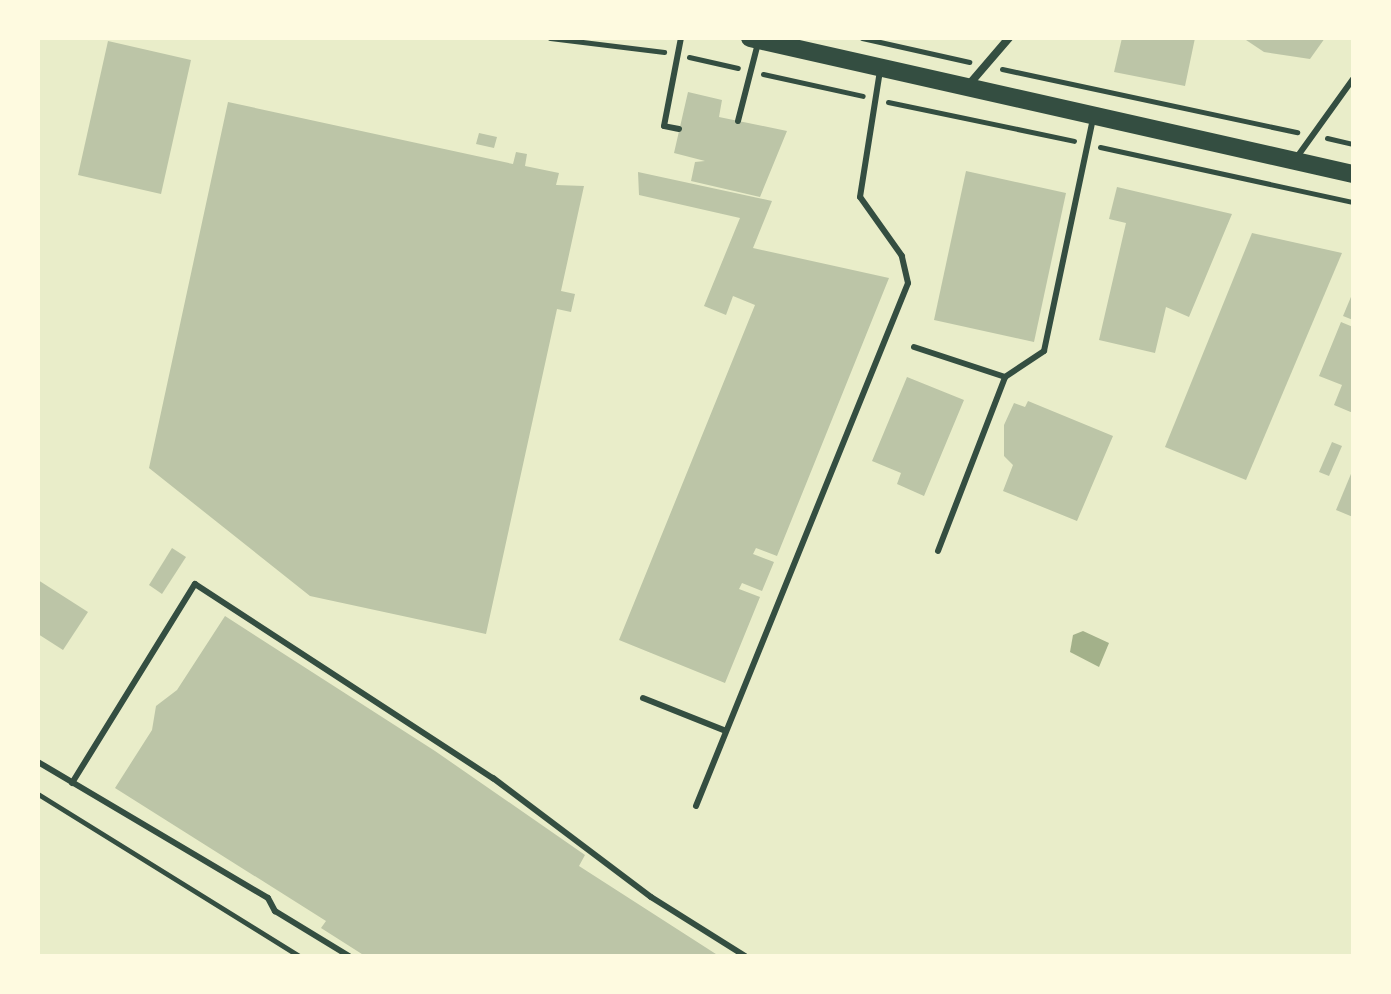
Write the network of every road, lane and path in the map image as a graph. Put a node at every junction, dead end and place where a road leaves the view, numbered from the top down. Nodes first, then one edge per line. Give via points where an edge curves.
1 (550, 38) edge
2 (681, 38) edge
3 (862, 38) edge
4 (1009, 38) edge
5 (755, 39) edge
6 (678, 55) junction
7 (984, 65) junction
8 (881, 70) junction
9 (751, 71) junction
10 (1353, 79) edge
11 (965, 88) junction
12 (875, 99) junction
13 (1093, 117) junction
14 (738, 121) dead end
15 (679, 129) dead end
16 (1313, 135) junction
17 (1087, 144) junction
18 (1353, 144) edge
19 (1294, 162) junction
20 (1353, 174) edge
21 (1353, 202) edge
22 (914, 347) dead end
23 (1005, 377) junction
24 (938, 551) dead end
25 (643, 698) dead end
26 (726, 731) junction
27 (38, 762) edge
28 (72, 783) junction
29 (38, 794) edge
30 (696, 806) dead end
31 (299, 956) edge
32 (349, 956) edge
33 (745, 956) edge

1 - 6 path
2 - 6 lane
3 - 7 path
4 - 7 street
5 - 8 main road
5 - 9 lane
6 - 9 path
6 - 15 lane via 664,126
7 - 11 street
7 - 16 path
8 - 11 main road
8 - 12 lane
9 - 12 path
9 - 14 lane
10 - 16 lane
11 - 13 main road
12 - 17 path
12 - 26 lane via 860,197 902,256 908,283
13 - 17 lane
13 - 19 main road
16 - 18 path
16 - 19 lane
17 - 21 path
17 - 23 lane via 1044,351
19 - 20 main road
22 - 23 lane
23 - 24 lane
25 - 26 lane
26 - 30 lane
27 - 28 lane
28 - 32 lane via 268,898 275,911
28 - 33 lane via 195,584 493,778 651,897
29 - 31 path

